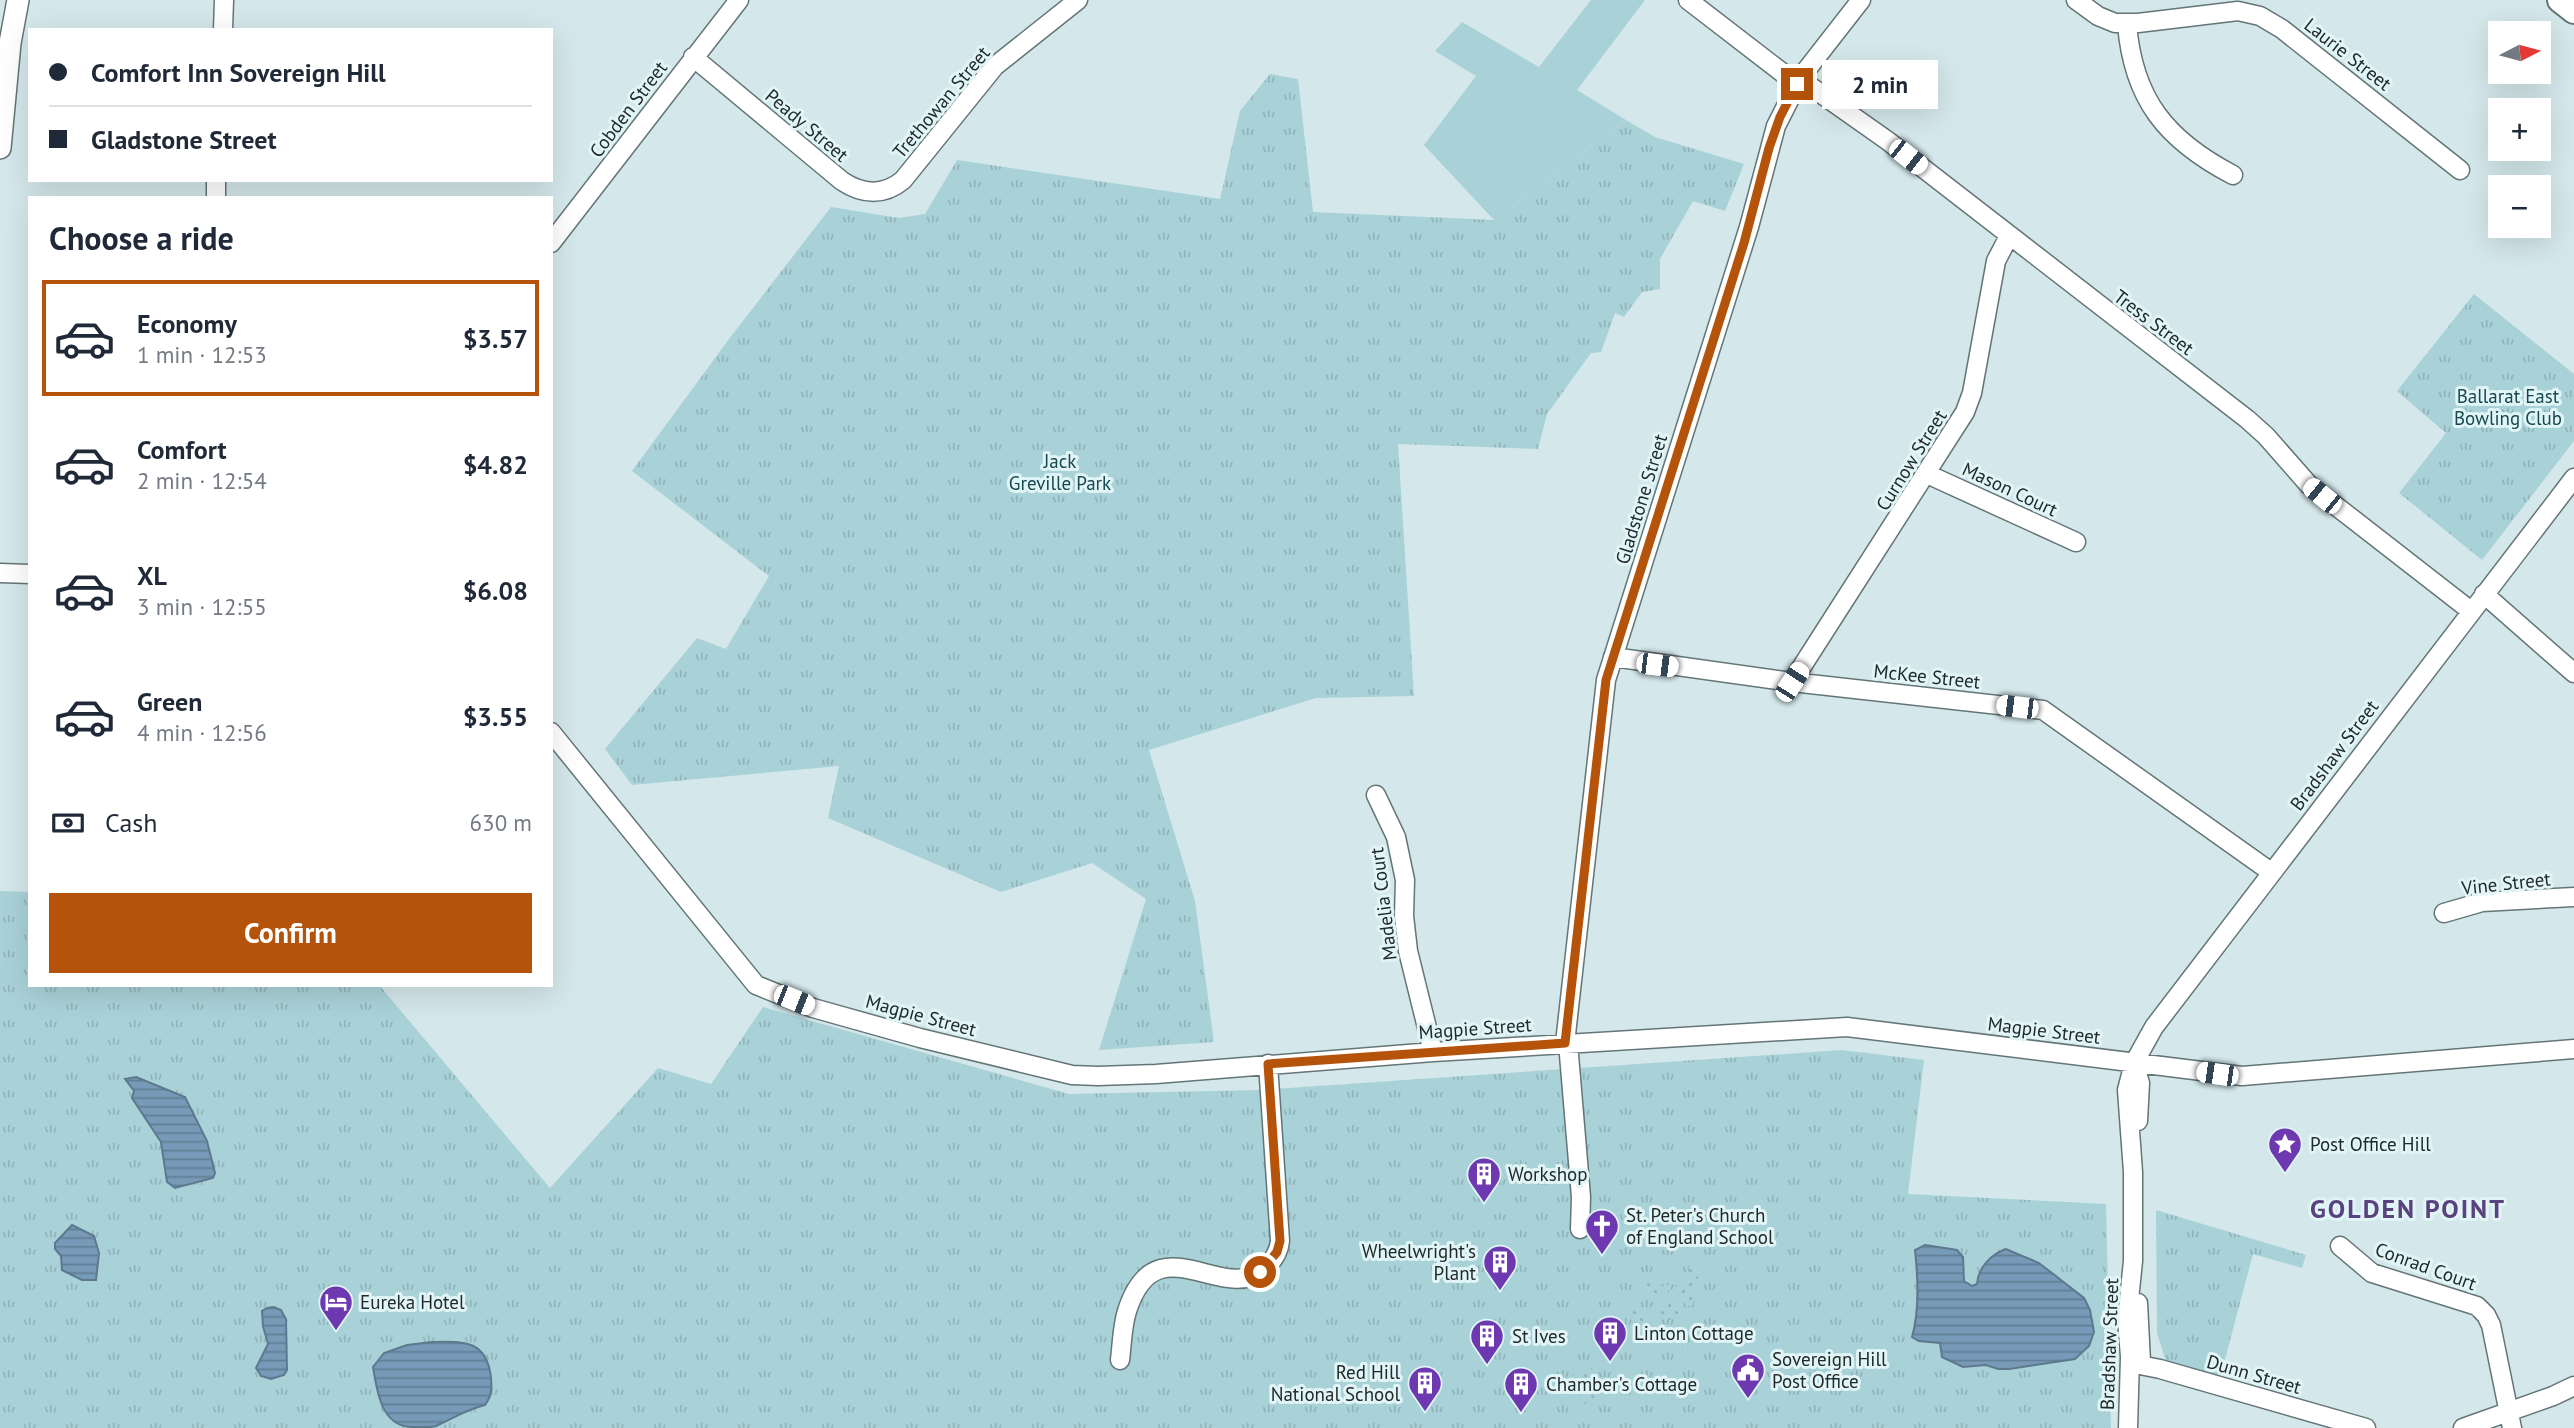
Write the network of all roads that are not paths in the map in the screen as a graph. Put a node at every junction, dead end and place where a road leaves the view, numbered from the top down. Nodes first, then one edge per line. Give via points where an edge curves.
1 (9, 0) edge
2 (18, 0) edge
3 (224, 0) edge
4 (739, 0) edge
5 (1078, 0) edge
6 (1688, 0) edge
7 (1861, 0) edge
8 (2076, 0) edge
9 (2560, 0) edge
10 (2574, 10) edge
11 (2127, 24) junction
12 (223, 28) edge
13 (10, 43) junction
14 (693, 57) junction
15 (1799, 81) junction
16 (0, 148) edge
17 (2460, 170) dead end
18 (2233, 175) dead end
19 (903, 180) joint
20 (2009, 236) junction
21 (553, 240) edge
22 (1927, 474) junction
23 (2574, 478) edge
24 (2076, 542) dead end
25 (0, 573) edge
26 (28, 574) edge
27 (2484, 594) junction
28 (2471, 611) junction
29 (1613, 657) junction
30 (2574, 673) edge
31 (1792, 682) junction
32 (553, 734) edge
33 (1376, 795) dead end
34 (2271, 872) junction
35 (2574, 897) edge
36 (2444, 913) dead end
37 (1566, 1043) junction
38 (2574, 1049) edge
39 (1433, 1052) junction
40 (2134, 1063) junction
41 (1268, 1064) junction
42 (1580, 1229) dead end
43 (2340, 1246) dead end
44 (1120, 1360) dead end
45 (2135, 1364) junction
46 (2574, 1386) edge
47 (2510, 1420) edge
48 (2128, 1428) edge
49 (2138, 1428) edge
50 (2366, 1428) edge
51 (2463, 1428) edge

1 - 13 street
2 - 13 street
3 - 12 street
4 - 14 street, Cobden Street
5 - 19 street, Trethowan Street via 995,66
6 - 15 street, Tress Street
7 - 15 street, Gladstone Street
8 - 11 street, Laurie Street via 2109,22
9 - 10 main road
11 - 17 street, Laurie Street via 2232,11 2260,16
11 - 18 street via 2132,66 2147,101 2174,134
13 - 16 street
14 - 19 street, Peady Street via 849,186 876,192
14 - 21 street, Cobden Street
15 - 20 street, Tress Street via 1865,123
15 - 29 street, Gladstone Street via 1769,148 1744,243
20 - 22 street, Curnow Street via 1996,261 1969,403
20 - 28 street, Tress Street via 2247,419 2309,485
22 - 24 street, Mason Court
22 - 31 street, Curnow Street
23 - 27 street, Bradshaw Street
25 - 26 street
27 - 28 street, Bradshaw Street
27 - 30 street
28 - 34 street, Bradshaw Street
29 - 31 street, McKee Street
29 - 37 street, Gladstone Street via 1601,711
31 - 34 street, McKee Street via 2043,710
32 - 41 street, Magpie Street via 756,985 866,1023 1072,1074 1134,1075
33 - 39 street, Madelia Court via 1396,837 1405,880 1408,951
34 - 40 street, Bradshaw Street via 2154,1027
35 - 36 street, Vine Street via 2482,902
37 - 39 street, Magpie Street
37 - 40 street, Magpie Street via 1847,1027
37 - 42 street, Gladstone Street
38 - 40 street, Magpie Street via 2257,1075
39 - 41 street, Magpie Street
40 - 45 street, Bradshaw Street via 2140,1089 2127,1319
41 - 44 street via 1280,1241 1277,1252 1260,1272 1238,1279 1182,1267 1152,1274 1127,1312
43 - 47 street, Conrad Court via 2372,1273 2483,1311 2491,1325
45 - 48 street, Bradshaw Street
45 - 49 street, Bradshaw Street
45 - 50 street, Dunn Street
46 - 47 street
47 - 51 street

